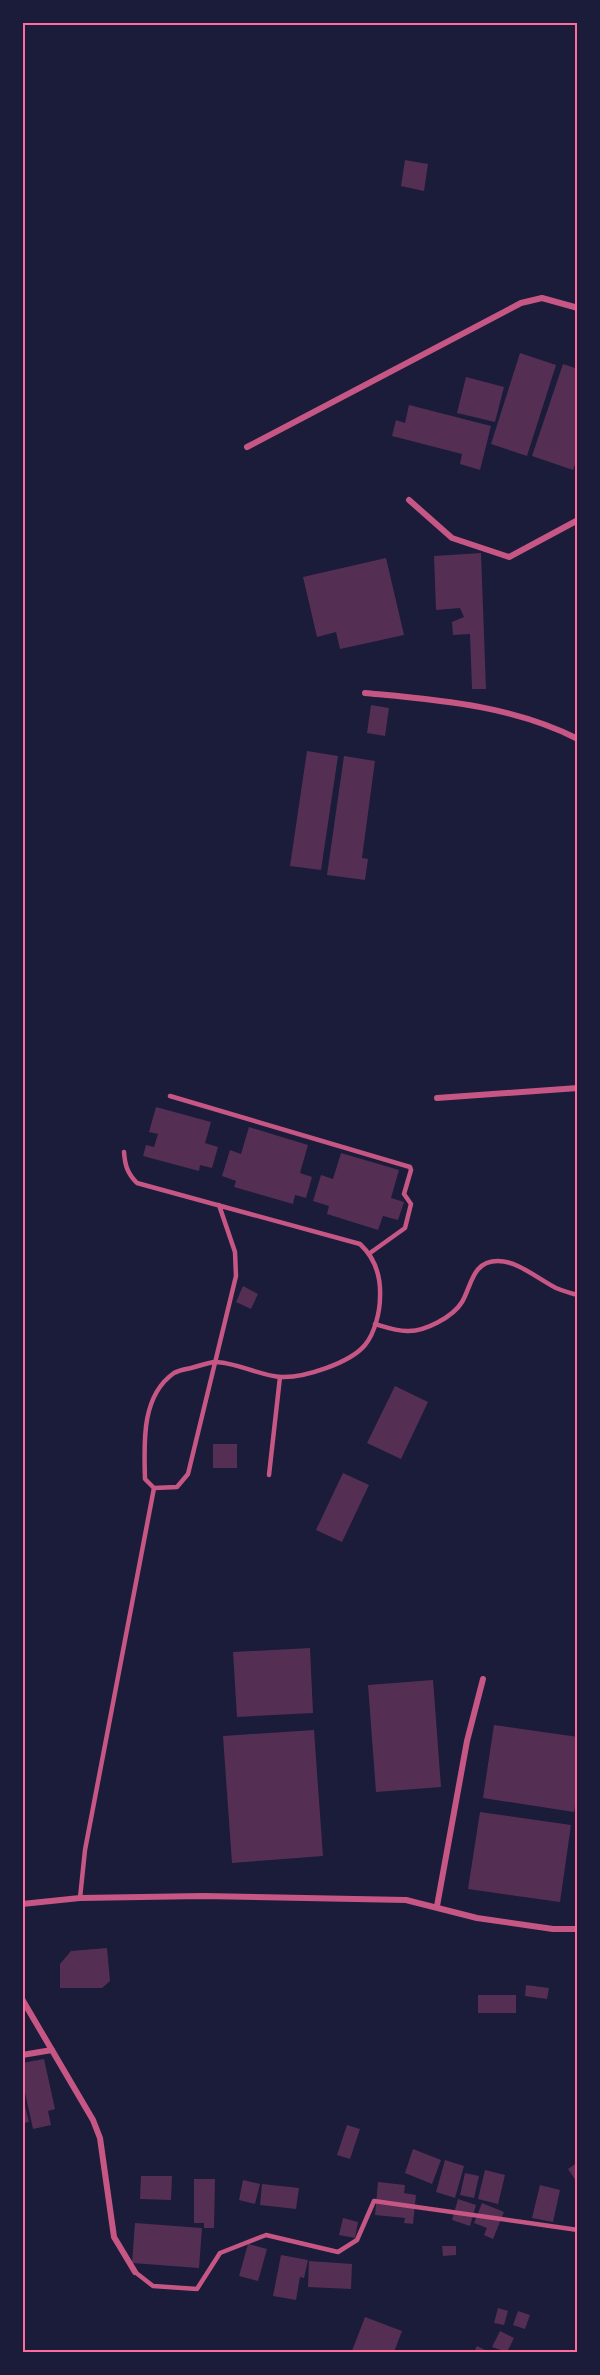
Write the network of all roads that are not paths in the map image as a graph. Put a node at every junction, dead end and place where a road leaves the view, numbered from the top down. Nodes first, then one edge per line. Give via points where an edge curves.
1 (578, 308) edge
2 (247, 447) dead end
3 (409, 500) dead end
4 (578, 520) edge
5 (365, 693) dead end
6 (578, 739) edge
7 (578, 1088) edge
8 (170, 1096) dead end
9 (437, 1098) dead end
10 (124, 1152) dead end
11 (219, 1205) junction
12 (370, 1253) junction
13 (578, 1295) edge
14 (375, 1324) junction
15 (215, 1362) junction
16 (279, 1377) junction
17 (269, 1475) dead end
18 (154, 1488) junction
19 (483, 1678) dead end
20 (80, 1898) junction
21 (22, 1904) edge
22 (437, 1906) junction
23 (578, 1929) edge
24 (22, 1999) edge
25 (52, 2050) junction
26 (22, 2055) edge
27 (578, 2230) edge
28 (135, 2272) joint

1 - 2 street via 542,298 521,303
3 - 4 street via 452,538 509,557
5 - 6 street via 469,704 516,715
7 - 9 street
8 - 12 lane via 410,1167 404,1194 411,1204 405,1228
10 - 11 lane via 125,1165 137,1183
11 - 12 lane via 360,1244
11 - 15 lane via 235,1252 236,1276
12 - 14 lane via 378,1273 380,1298
13 - 14 lane via 558,1289 514,1264 492,1261 472,1274 463,1300 449,1316 409,1332
14 - 16 lane via 366,1344 340,1362 298,1376
15 - 16 lane
15 - 18 lane via 188,1474 177,1487
15 - 18 lane via 177,1371 161,1384 153,1399 147,1420 145,1479
16 - 17 lane
18 - 20 lane via 85,1850
19 - 22 street via 467,1741
20 - 21 street
20 - 22 street via 260,1896 406,1900
22 - 23 street via 513,1924
24 - 25 street
25 - 26 street
25 - 28 street via 100,2138 114,2237
27 - 28 lane via 374,2201 357,2240 338,2252 266,2235 220,2253 197,2289 153,2286

